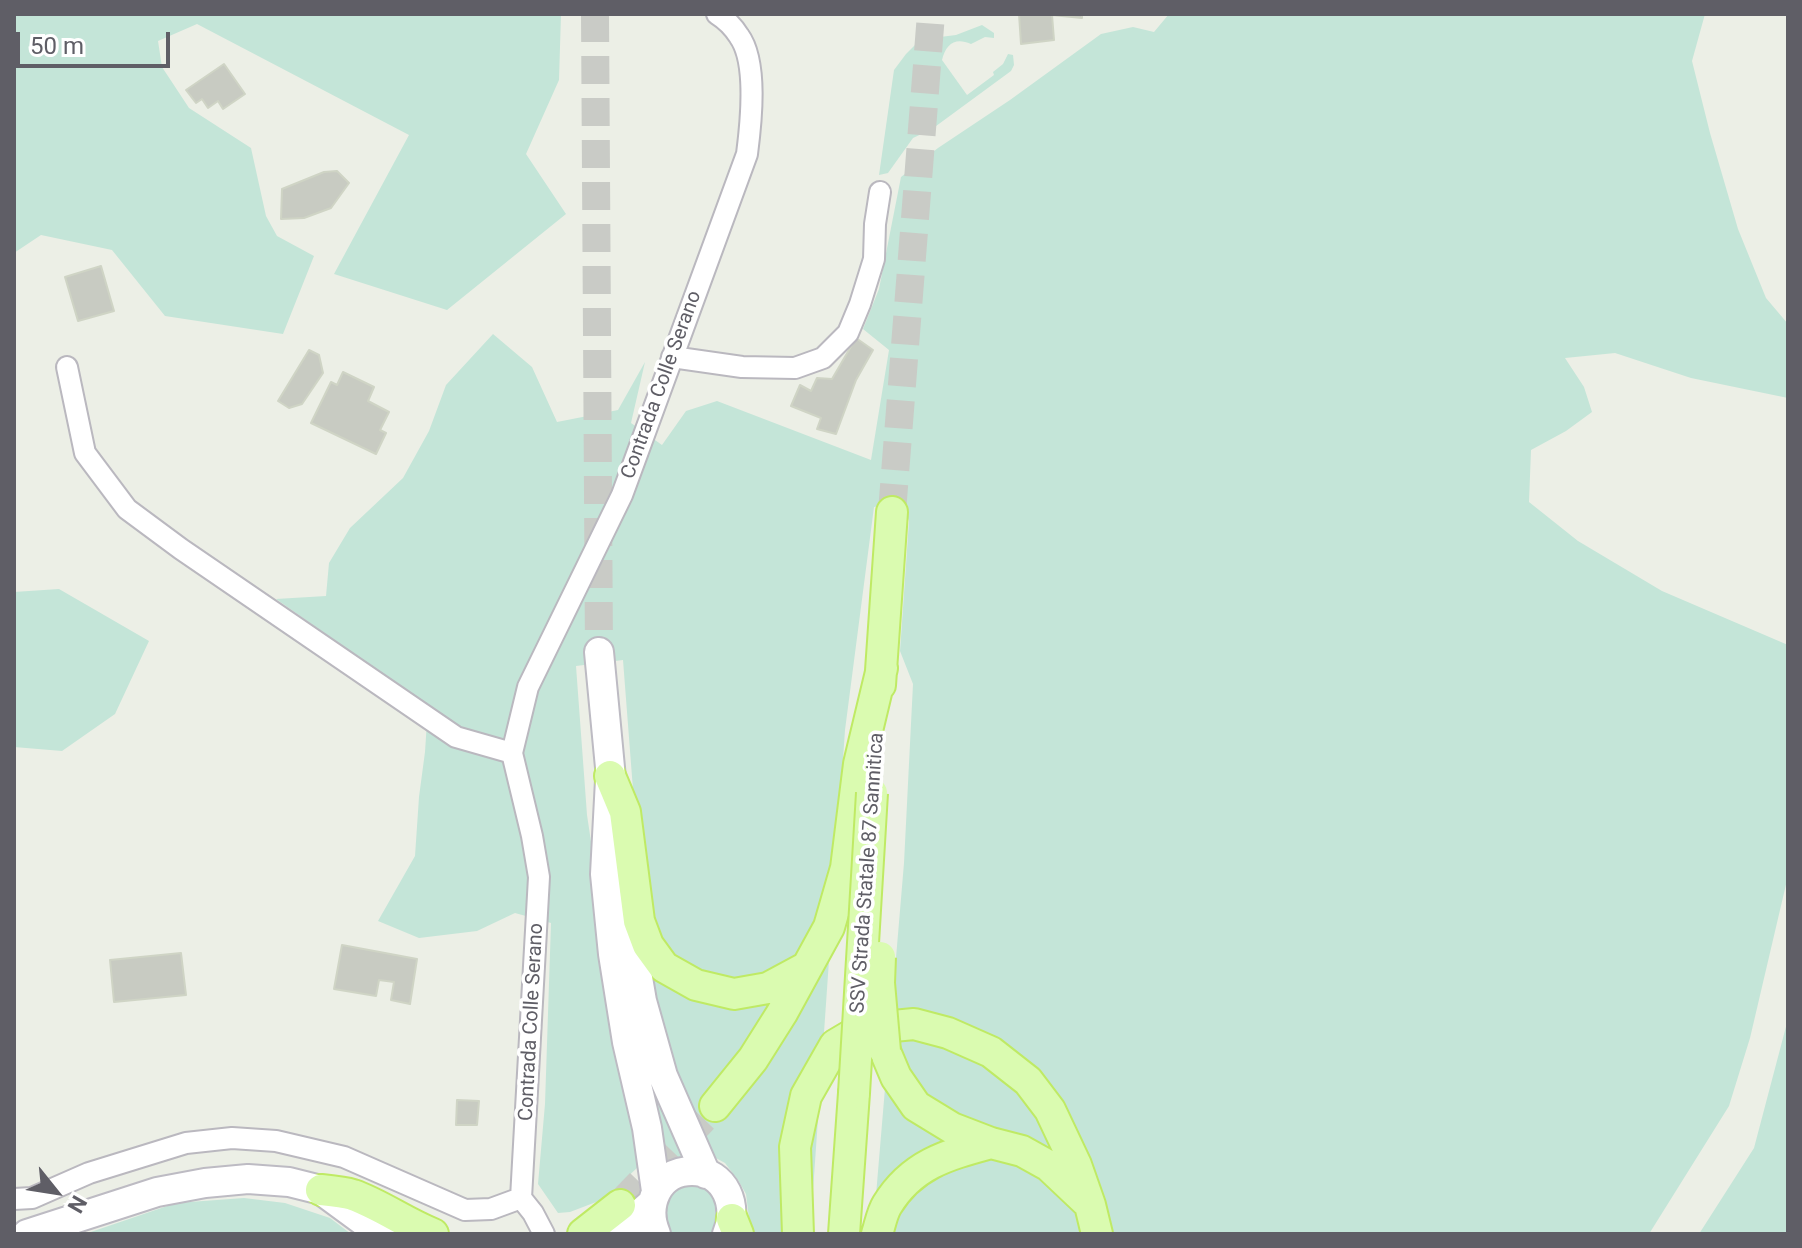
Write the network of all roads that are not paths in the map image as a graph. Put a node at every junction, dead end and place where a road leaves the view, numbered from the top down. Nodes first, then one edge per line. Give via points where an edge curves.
1 (717, 14) edge
2 (880, 192) dead end
3 (672, 357) junction
4 (67, 367) dead end
5 (892, 512) tunnel mouth
6 (599, 652) tunnel mouth
7 (882, 668) junction
8 (512, 753) junction
9 (610, 776) junction
10 (872, 793) junction
11 (807, 967) junction
12 (715, 1106) tunnel mouth
13 (991, 1143) junction
14 (706, 1174) junction
15 (321, 1190) junction
16 (654, 1197) junction
17 (14, 1199) edge
18 (527, 1205) junction
19 (1094, 1219) edge
20 (619, 1220) edge
21 (732, 1229) edge
22 (26, 1232) edge
23 (381, 1234) edge
24 (433, 1234) edge
25 (544, 1234) edge
26 (583, 1234) edge
27 (656, 1234) edge
28 (798, 1234) edge
29 (844, 1234) edge
30 (877, 1234) edge

1 - 3 street, Contrada Colle Serano via 741,37 748,59 752,108 747,154
2 - 3 street via 874,259 860,304 848,333 823,358 795,368
3 - 8 street, Contrada Colle Serano via 622,495 528,687
4 - 8 street via 85,453 127,509 456,737
5 - 7 main road, SSV Strada Statale 87 Sannitica
6 - 9 main road
7 - 10 main road, SSV Strada Statale 87 Sannitica
7 - 11 main road via 859,764 846,868 829,927
8 - 18 street, Contrada Colle Serano via 539,877
9 - 11 main road via 625,812 639,921 664,967 696,985 734,994 768,988
9 - 14 main road via 642,1001 663,1076
9 - 16 main road via 605,874 613,954 647,1128
10 - 13 main road, bridge via 883,893 879,983 885,1051 916,1106
10 - 29 main road, SSV Strada Statale 87 Sannitica, bridge
11 - 12 main road via 753,1059
13 - 19 main road via 1049,1166
13 - 30 main road via 913,1173 886,1206
14 - 16 main road via 678,1173 665,1180
14 - 21 main road via 730,1197
15 - 22 main road via 248,1179 205,1183
15 - 23 main road
15 - 24 main road via 373,1203
16 - 20 main road
16 - 27 main road via 650,1214
17 - 18 street via 32,1198 89,1173 186,1143 232,1138 276,1141 344,1157 465,1210
18 - 25 street
19 - 28 main road via 1050,1110 1028,1081 991,1052 914,1024 862,1029 835,1045 806,1096 795,1147
20 - 26 main road

